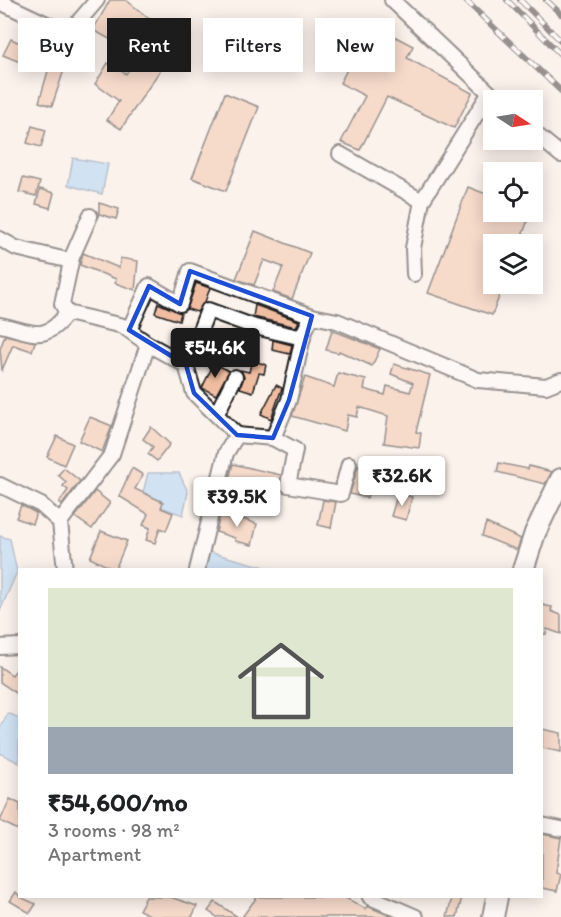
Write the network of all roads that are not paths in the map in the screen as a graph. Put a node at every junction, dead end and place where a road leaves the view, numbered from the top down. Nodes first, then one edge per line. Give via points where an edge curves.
1 (97, 0) edge
2 (392, 0) edge
3 (0, 2) edge
4 (486, 90) edge
5 (483, 112) edge
6 (543, 140) edge
7 (340, 154) dead end
8 (561, 155) edge
9 (422, 201) junction
10 (90, 216) dead end
11 (0, 239) edge
12 (71, 261) junction
13 (414, 274) dead end
14 (67, 313) junction
15 (312, 316) junction
16 (0, 325) edge
17 (129, 330) junction
18 (303, 338) junction
19 (148, 344) junction
20 (186, 365) junction
21 (235, 377) dead end
22 (561, 380) edge
23 (217, 413) junction
24 (237, 435) junction
25 (273, 438) junction
26 (349, 464) dead end
27 (561, 478) edge
28 (0, 485) edge
29 (60, 522) junction
30 (65, 568) edge
31 (197, 568) edge
32 (524, 568) edge
33 (18, 646) edge
34 (0, 647) edge
35 (543, 825) edge
36 (561, 829) edge
37 (372, 898) edge
38 (497, 898) edge
39 (416, 917) edge
40 (493, 917) edge

1 - 3 street via 68,34
2 - 4 street
5 - 9 street
6 - 8 street
7 - 9 street
9 - 13 street via 413,248
10 - 12 street
11 - 12 street via 15,248
12 - 14 street via 62,304
14 - 16 street via 55,329 45,334
14 - 17 street
15 - 17 street via 190,270 180,304 149,286
15 - 18 street
15 - 22 street via 338,321 478,380 546,386
17 - 19 street
18 - 20 street via 255,327 208,310
18 - 25 street via 289,400
19 - 20 street
19 - 29 street via 112,454
20 - 23 street via 194,393
21 - 23 street
23 - 24 street
24 - 25 street
24 - 31 street via 226,453
25 - 26 street via 295,450 288,485 341,494
27 - 32 main road
28 - 29 street via 41,505
29 - 30 street
33 - 34 street
35 - 36 street
37 - 39 street
38 - 40 main road

